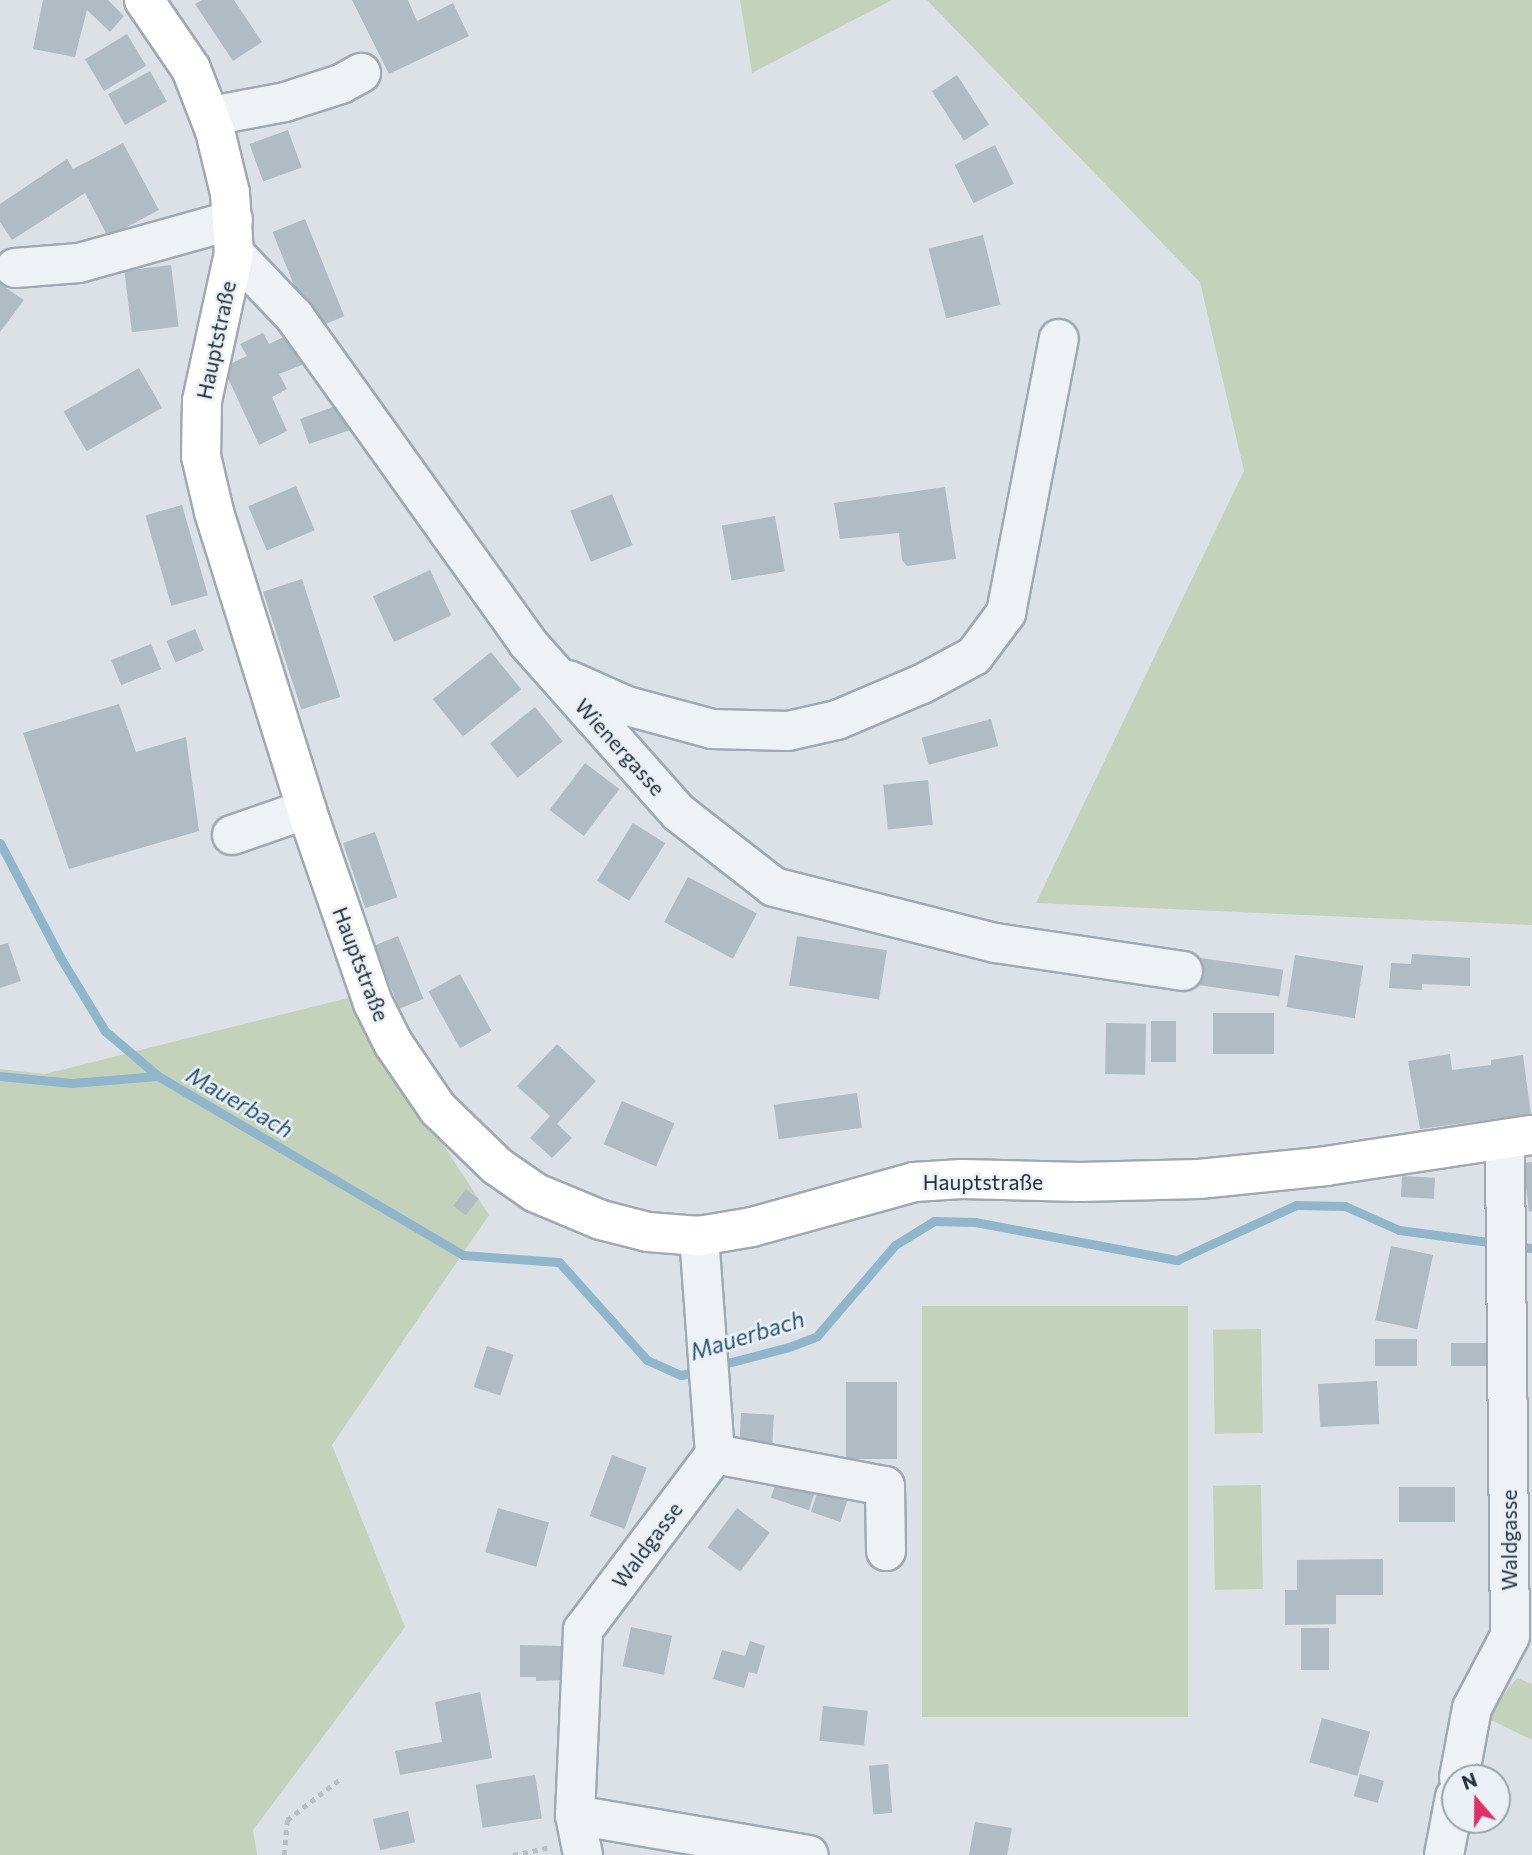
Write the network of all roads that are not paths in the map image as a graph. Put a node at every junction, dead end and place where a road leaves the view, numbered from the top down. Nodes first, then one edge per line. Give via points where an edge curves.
1 (144, 0) edge
2 (361, 73) dead end
3 (211, 116) junction
4 (234, 236) junction
5 (15, 268) dead end
6 (1059, 339) dead end
7 (556, 675) junction
8 (307, 809) junction
9 (232, 835) dead end
10 (1183, 971) dead end
11 (1518, 1137) edge
12 (699, 1236) junction
13 (715, 1454) junction
14 (1520, 1487) edge
15 (886, 1550) dead end
16 (1462, 1764) edge
17 (575, 1815) junction
18 (1448, 1834) edge
19 (583, 1855) edge
20 (809, 1855) edge
21 (1444, 1855) edge

1 - 3 main road, Hauptstraße via 191,69
2 - 3 street via 285,102
3 - 4 main road, Hauptstraße via 223,159
4 - 5 street via 79,263
4 - 7 street, Wienergasse via 527,642
4 - 8 main road, Hauptstraße via 206,370 201,456 214,512
6 - 7 street via 1006,613 974,656 837,720 789,731 712,729 627,706
7 - 10 street, Wienergasse via 679,813 774,887 996,943
8 - 9 street
8 - 12 main road, Hauptstraße via 373,1003 406,1063 451,1123 497,1166 556,1203 628,1228
11 - 12 main road, Hauptstraße via 1326,1166 1199,1179 914,1182 752,1227
11 - 14 street, Waldgasse via 1506,1212
12 - 13 street
13 - 15 street via 885,1486
13 - 17 street, Waldgasse via 583,1630
14 - 16 street, Waldgasse via 1510,1636 1472,1708
17 - 19 street, Waldgasse
17 - 20 street
18 - 21 street

